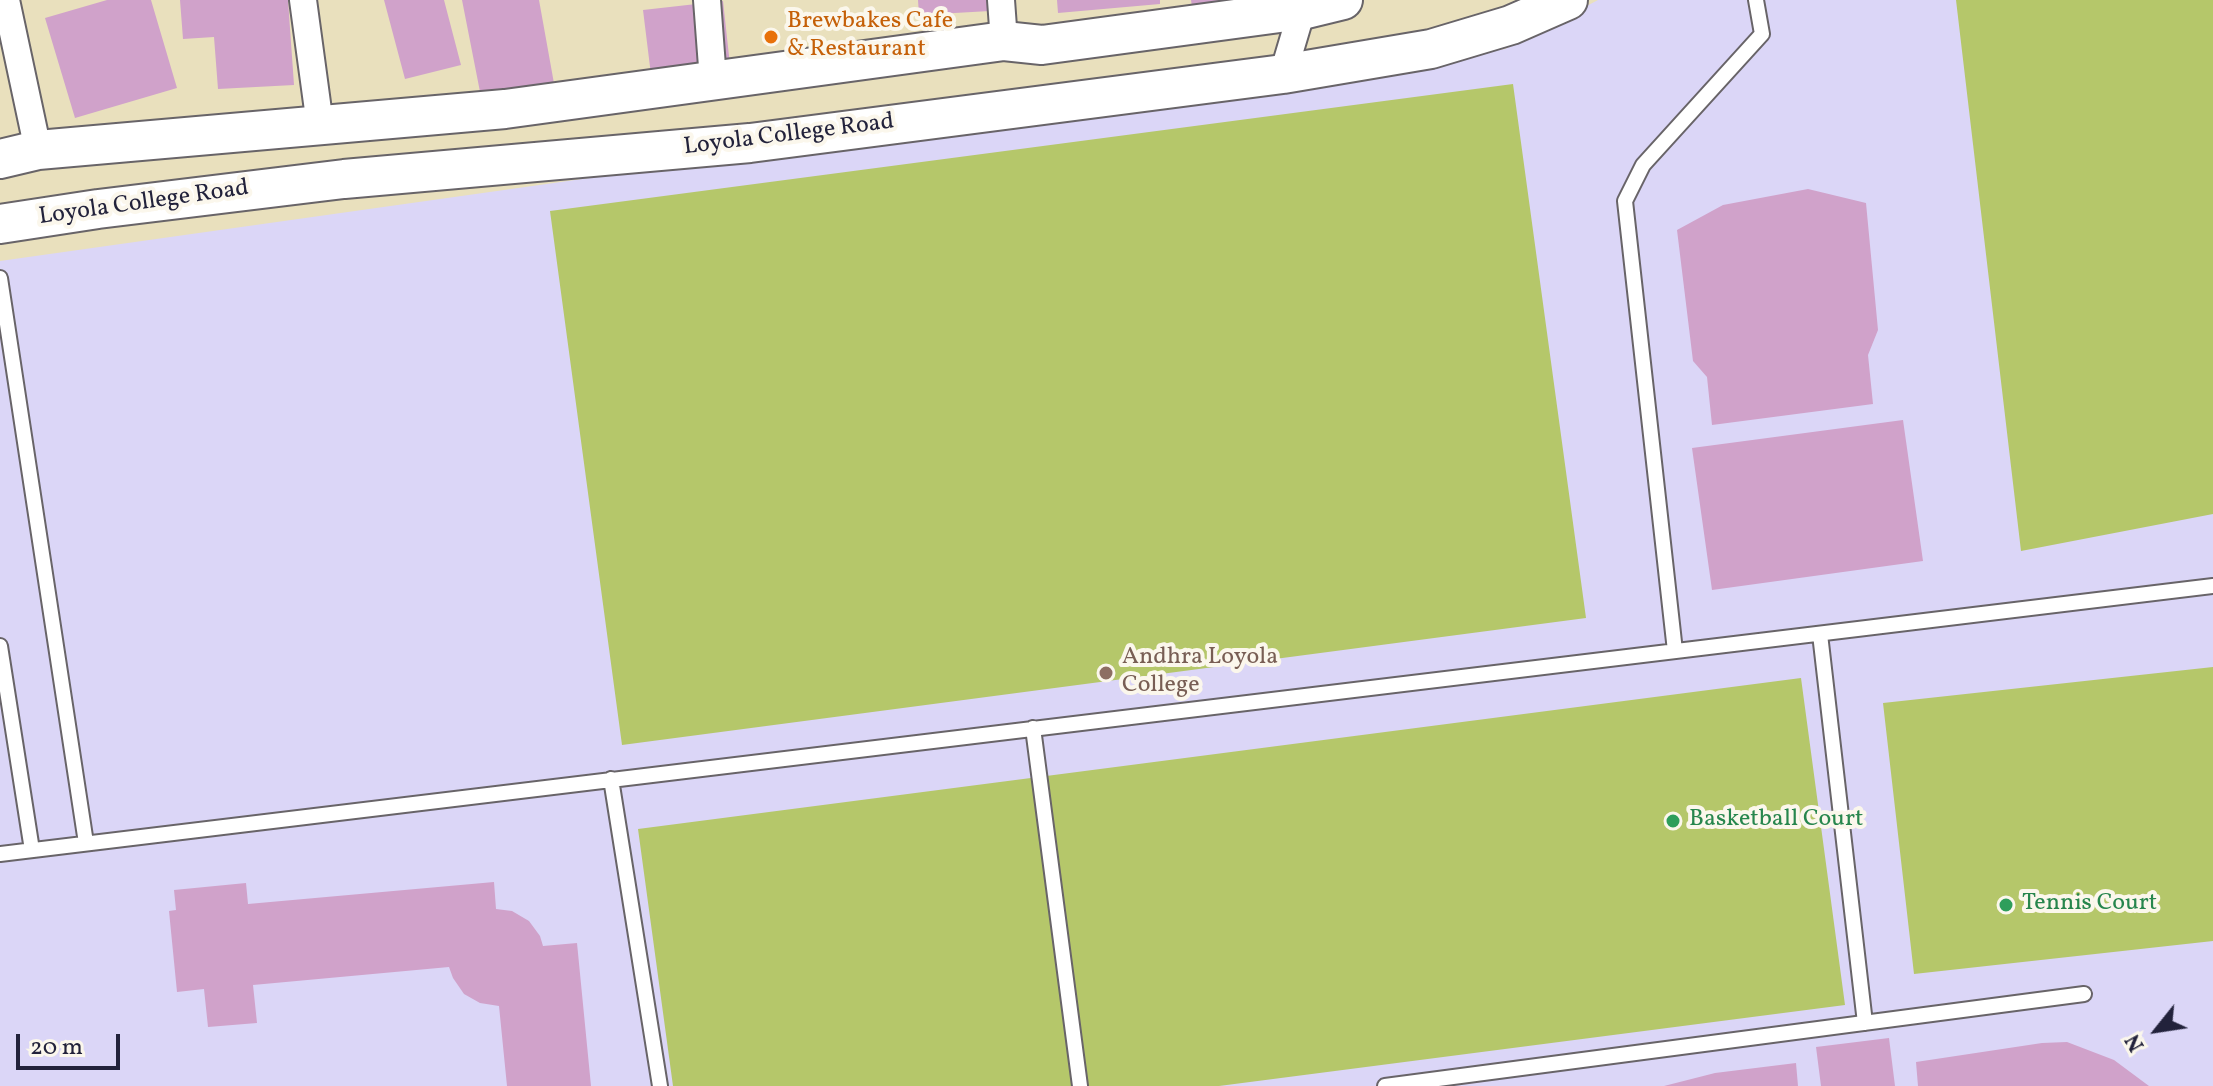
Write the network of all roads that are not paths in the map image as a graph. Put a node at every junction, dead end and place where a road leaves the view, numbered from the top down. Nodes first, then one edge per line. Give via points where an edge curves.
1 (6, 0) edge
2 (303, 0) edge
3 (707, 0) edge
4 (1001, 0) edge
5 (1343, 0) edge
6 (1568, 0) edge
7 (1756, 0) edge
8 (1301, 5) edge
9 (1004, 41) junction
10 (1283, 74) junction
11 (713, 80) junction
12 (320, 125) junction
13 (38, 150) junction
14 (0, 159) edge
15 (0, 224) edge
16 (0, 278) edge
17 (2213, 586) edge
18 (1820, 634) junction
19 (0, 646) edge
20 (1675, 651) junction
21 (1033, 728) junction
22 (611, 779) junction
23 (86, 843) junction
24 (32, 850) junction
25 (0, 854) edge
26 (2084, 994) dead end
27 (1865, 1023) junction
28 (660, 1086) edge
29 (1080, 1086) edge
30 (1385, 1086) edge

1 - 13 street
2 - 12 street
3 - 11 street
4 - 9 street
5 - 8 street
6 - 10 street, Loyola College Road via 1511,25 1431,49
7 - 20 lane via 1762,34 1643,165 1625,201
8 - 9 street via 1042,45
8 - 10 street
9 - 11 street
10 - 15 street, Loyola College Road via 750,143 344,179
11 - 12 street via 505,109
12 - 13 street
13 - 14 street
16 - 23 lane
17 - 18 lane
18 - 20 lane
18 - 27 lane
19 - 24 lane
20 - 21 lane
21 - 22 lane
21 - 29 lane
22 - 23 lane
22 - 28 lane
23 - 24 lane
24 - 25 lane
26 - 27 lane
27 - 30 lane

